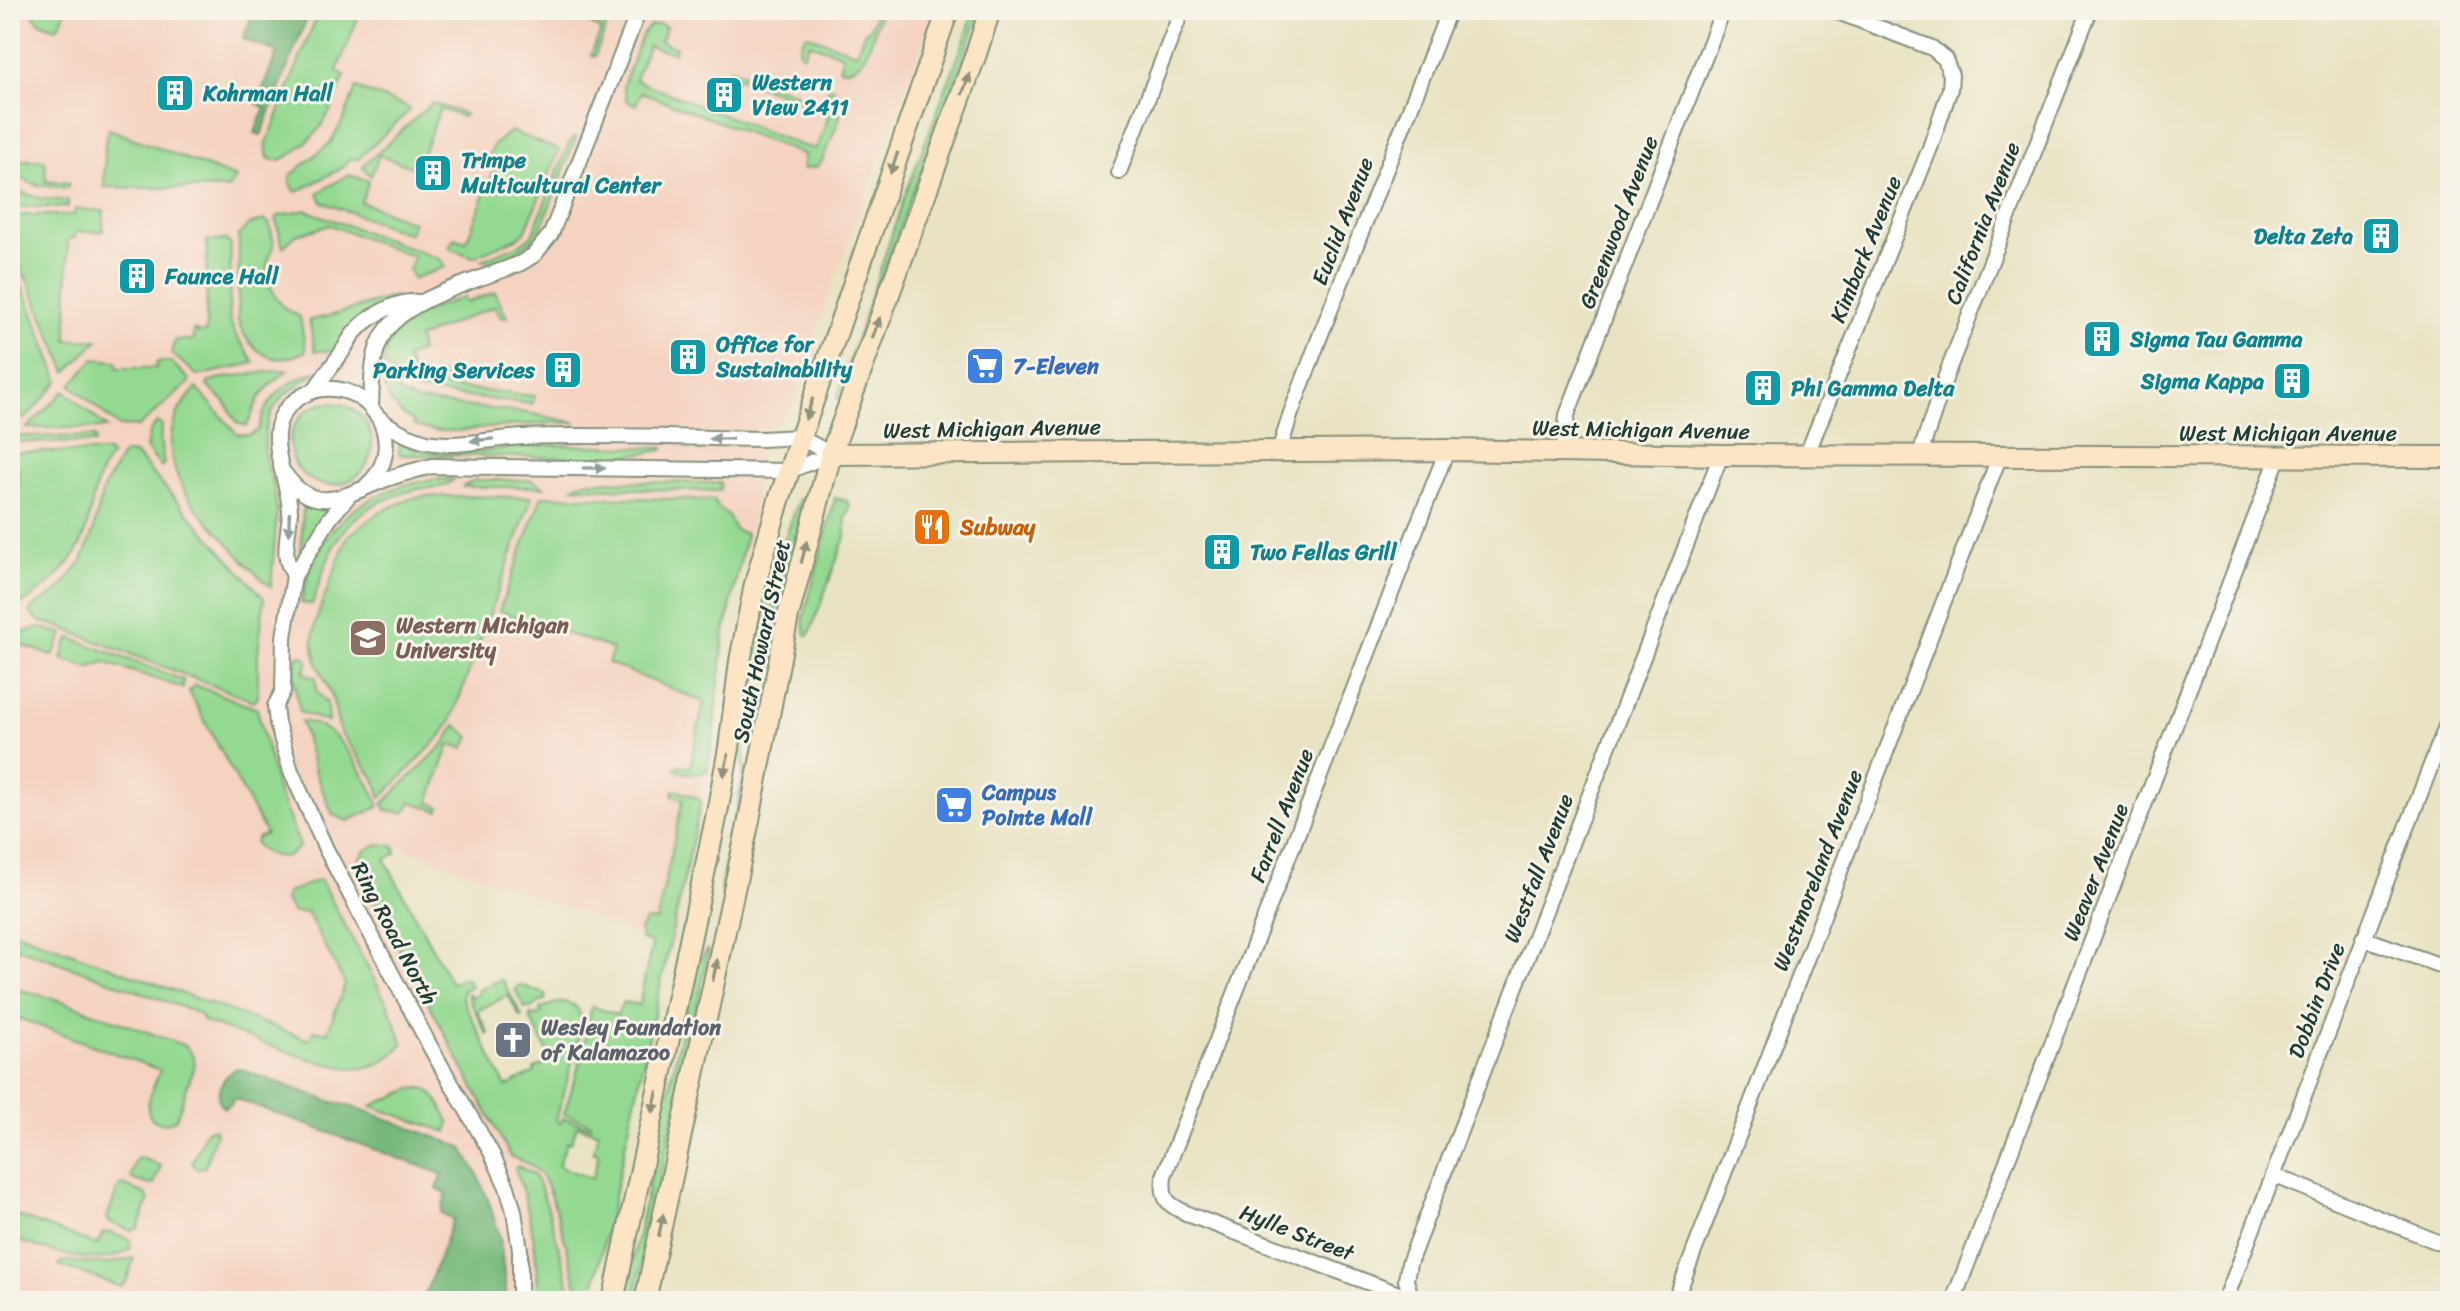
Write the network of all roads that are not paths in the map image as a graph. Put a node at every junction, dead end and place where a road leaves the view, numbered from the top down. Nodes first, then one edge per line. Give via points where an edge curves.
1 (639, 10) edge
2 (948, 10) edge
3 (990, 10) edge
4 (1182, 10) edge
5 (1449, 10) edge
6 (1723, 10) edge
7 (1833, 10) edge
8 (2090, 10) edge
9 (1119, 172) dead end
10 (420, 303) junction
11 (314, 391) junction
12 (375, 412) junction
13 (799, 437) junction
14 (1447, 450) junction
15 (1279, 451) junction
16 (1564, 451) junction
17 (831, 454) junction
18 (1807, 454) junction
19 (1920, 454) junction
20 (1721, 455) junction
21 (2000, 455) junction
22 (2450, 457) edge
23 (2278, 458) junction
24 (282, 470) junction
25 (789, 471) junction
26 (354, 494) junction
27 (294, 576) junction
28 (738, 681) junction
29 (774, 688) junction
30 (2450, 716) edge
31 (2363, 938) junction
32 (2450, 969) edge
33 (2273, 1175) junction
34 (1165, 1198) joint
35 (2450, 1247) edge
36 (1413, 1300) edge
37 (520, 1301) edge
38 (613, 1301) edge
39 (645, 1301) edge
40 (1675, 1301) edge
41 (1953, 1301) edge
42 (2225, 1301) edge

1 - 10 street via 544,244 521,263
2 -> 13 street, South Howard Street
17 -> 3 street, South Howard Street
4 - 9 street
5 - 15 street, Euclid Avenue
6 - 16 street, Greenwood Avenue via 1567,415
7 - 18 street, Kimbark Avenue via 1932,48 1945,59 1951,75 1930,148
8 - 19 street, California Avenue
10 - 11 street, Ring Road North via 413,301 364,323
10 - 12 street via 395,321 377,350
11 - 12 street via 344,390
11 - 24 street, Ring Road North via 296,400 281,420 276,440
13 -> 12 street via 522,437 441,443 413,437
12 - 26 street via 386,438 384,459 376,477
13 - 17 street, West Michigan Avenue
13 - 25 street, South Howard Street
14 - 15 street, West Michigan Avenue
14 - 16 street, West Michigan Avenue
14 - 34 street, Farrell Avenue via 1164,1176
15 - 17 street, West Michigan Avenue
16 - 20 street, West Michigan Avenue
17 - 25 street, West Michigan Avenue
29 -> 17 street, South Howard Street
18 - 19 street, West Michigan Avenue
18 - 20 street, West Michigan Avenue
19 - 21 street, West Michigan Avenue
20 - 36 street, Westfall Avenue via 1409,1263 1406,1280
21 - 23 street, West Michigan Avenue
21 - 40 street, Westmoreland Avenue
22 - 23 street, West Michigan Avenue
23 - 41 street, Weaver Avenue
24 - 26 street, West Michigan Avenue via 312,497
24 -> 27 street, Ring Road North via 290,514 286,557
26 -> 25 street, West Michigan Avenue via 432,466
25 - 28 street, South Howard Street via 755,584
26 - 27 street, Ring Road North via 330,518
27 - 37 street, Ring Road North via 284,637 283,691 275,706 291,771 326,849 507,1187 520,1250
28 - 29 street
28 -> 38 street, South Howard Street via 716,818
39 -> 29 street, South Howard Street
30 - 31 street, Dobbin Drive
31 - 32 street
31 - 33 street, Dobbin Drive
33 - 35 street
33 - 42 street, Dobbin Drive
34 - 36 street, Hylle Street via 1190,1215

